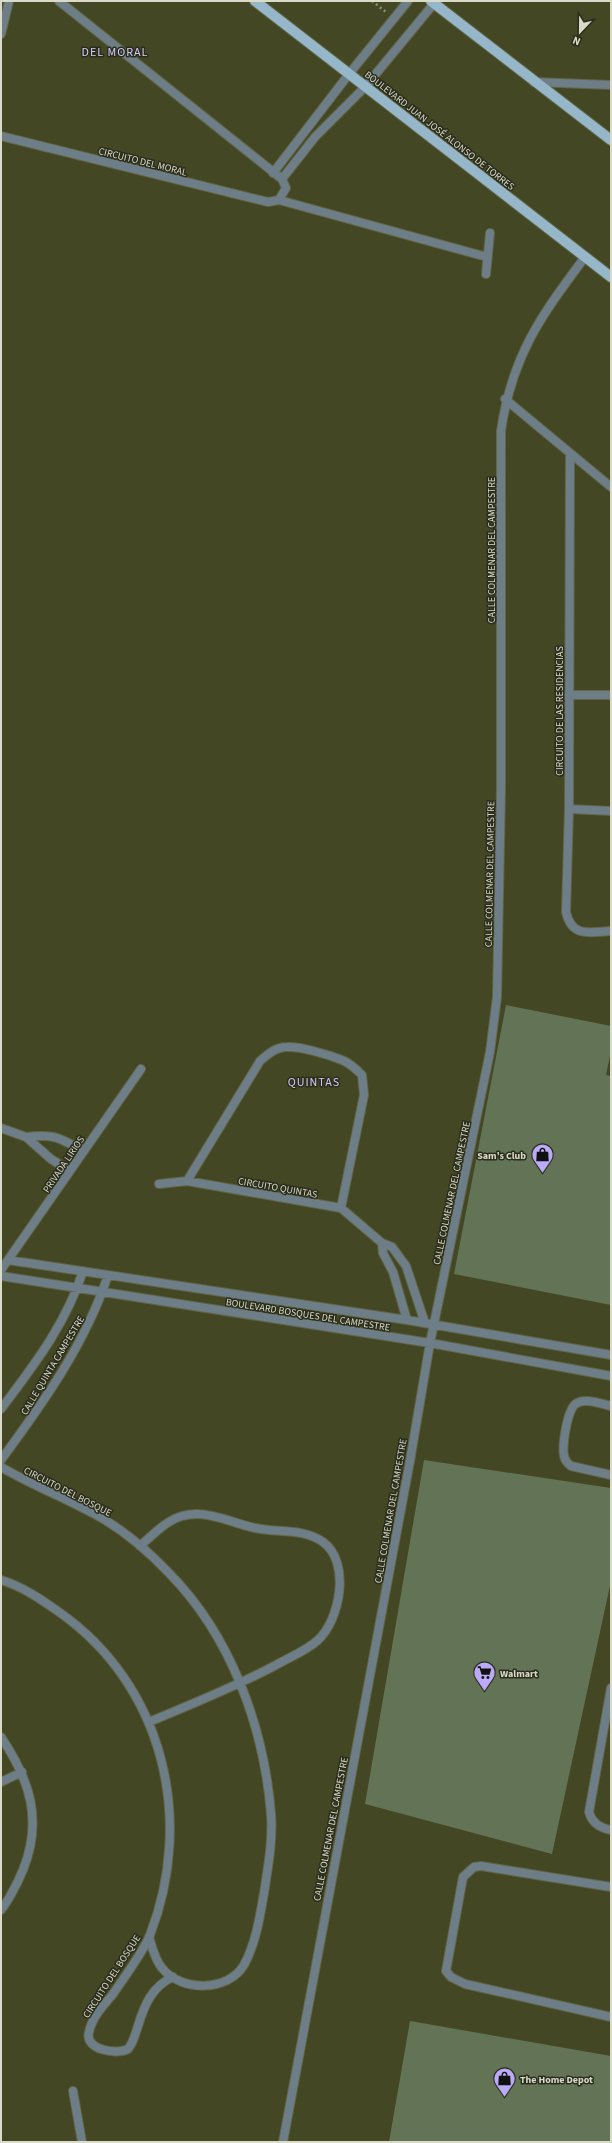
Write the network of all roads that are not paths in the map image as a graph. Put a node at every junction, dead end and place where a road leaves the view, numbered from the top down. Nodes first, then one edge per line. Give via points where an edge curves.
1 (9, 1) edge
2 (59, 1) edge
3 (255, 1) edge
4 (408, 1) edge
5 (433, 2) edge
6 (1, 34) edge
7 (349, 74) junction
8 (533, 82) junction
9 (611, 85) edge
10 (365, 87) junction
11 (1, 136) edge
12 (611, 140) edge
13 (273, 172) junction
14 (282, 179) junction
15 (279, 200) junction
16 (490, 233) dead end
17 (487, 257) junction
18 (586, 257) junction
19 (486, 274) dead end
20 (611, 277) edge
21 (505, 399) junction
22 (570, 454) junction
23 (611, 487) edge
24 (568, 696) junction
25 (611, 696) edge
26 (569, 809) junction
27 (611, 811) edge
28 (611, 931) edge
29 (142, 1069) dead end
30 (1, 1128) edge
31 (26, 1137) junction
32 (83, 1151) junction
33 (70, 1171) junction
34 (187, 1181) junction
35 (159, 1184) dead end
36 (341, 1208) junction
37 (382, 1243) junction
38 (8, 1260) junction
39 (1, 1270) edge
40 (83, 1271) junction
41 (108, 1275) junction
42 (1, 1276) edge
43 (78, 1288) junction
44 (103, 1292) junction
45 (407, 1320) junction
46 (429, 1324) junction
47 (430, 1343) junction
48 (611, 1355) edge
49 (611, 1376) edge
50 (611, 1406) edge
51 (1, 1409) edge
52 (1, 1460) edge
53 (1, 1467) edge
54 (611, 1475) edge
55 (140, 1546) junction
56 (1, 1580) edge
57 (241, 1684) junction
58 (611, 1688) edge
59 (149, 1722) junction
60 (1, 1737) edge
61 (22, 1772) junction
62 (1, 1782) edge
63 (611, 1830) edge
64 (611, 1887) edge
65 (1, 1910) edge
66 (149, 1937) junction
67 (173, 1977) junction
68 (611, 2017) edge
69 (73, 2091) dead end
70 (82, 2142) edge
71 (283, 2142) edge

1 - 6 street
2 - 13 street
3 - 7 main road, BOULEVARD JUAN JOSÉ ALONSO DE TORRES
4 - 7 street
5 - 8 main road
5 - 10 street
7 - 10 main road, BOULEVARD JUAN JOSÉ ALONSO DE TORRES
7 - 13 street
8 - 9 street
8 - 12 main road
10 - 14 street via 315,137
10 - 18 main road, BOULEVARD JUAN JOSÉ ALONSO DE TORRES
11 - 15 street, CIRCUITO DEL MORAL via 268,202
13 - 14 street
14 - 15 street via 286,188
15 - 17 street, CIRCUITO DEL MORAL
16 - 17 street
17 - 19 street
18 - 20 main road, BOULEVARD JUAN JOSÉ ALONSO DE TORRES
18 - 21 street, CALLE COLMENAR DEL CAMPESTRE via 533,331 515,368
21 - 22 street
21 - 46 street, CALLE COLMENAR DEL CAMPESTRE via 501,431 501,789 497,997 490,1052
22 - 23 street
22 - 24 street, CIRCUITO DE LAS RESIDENCIAS
24 - 25 street
24 - 26 street, CIRCUITO DE LAS RESIDENCIAS
26 - 27 street
26 - 28 street, CIRCUITO DE LAS RESIDENCIAS via 566,912 569,923 572,928 585,932
29 - 32 street, PRIVADA LIRIOS
30 - 31 street
31 - 32 street via 48,1135 60,1138
31 - 33 street via 51,1159
32 - 33 street, PRIVADA LIRIOS
33 - 38 street, PRIVADA LIRIOS
34 - 35 street, CIRCUITO QUINTAS
34 - 36 street, CIRCUITO QUINTAS
34 - 36 street via 260,1061 279,1048 296,1048 342,1060 362,1075 364,1095
36 - 37 street
37 - 45 street via 383,1253 393,1272
37 - 46 street via 392,1247 406,1266
38 - 39 street, PRIVADA LIRIOS
38 - 40 street, BOULEVARD BOSQUES DEL CAMPESTRE
40 - 41 street, BOULEVARD BOSQUES DEL CAMPESTRE
40 - 43 street
41 - 44 street, CALLE QUINTA CAMPESTRE
41 - 45 street, BOULEVARD BOSQUES DEL CAMPESTRE
42 - 43 street, BOULEVARD BOSQUES DEL CAMPESTRE
43 - 44 street, BOULEVARD BOSQUES DEL CAMPESTRE
43 - 51 street via 58,1331
44 - 47 street, BOULEVARD BOSQUES DEL CAMPESTRE
44 - 52 street, CALLE QUINTA CAMPESTRE via 92,1320 35,1413
45 - 46 street, BOULEVARD BOSQUES DEL CAMPESTRE
46 - 47 street, CALLE COLMENAR DEL CAMPESTRE
46 - 48 street, BOULEVARD BOSQUES DEL CAMPESTRE
47 - 49 street, BOULEVARD BOSQUES DEL CAMPESTRE
47 - 71 street, CALLE COLMENAR DEL CAMPESTRE
50 - 54 street via 590,1401 576,1403 568,1415 564,1454 566,1462 571,1466
53 - 55 street, CIRCUITO DEL BOSQUE via 106,1521
55 - 57 street, CIRCUITO DEL BOSQUE via 170,1573 195,1603 219,1639
55 - 57 street via 169,1522 196,1514 256,1528 308,1534 330,1549 337,1562 340,1583 336,1609 329,1627 318,1640 300,1652
56 - 59 street, CIRCUITO DEL BOSQUE via 41,1599 76,1624 109,1656 135,1693
57 - 59 street
57 - 67 street, CIRCUITO DEL BOSQUE via 255,1723 265,1763 271,1816 269,1862 260,1919 243,1966 231,1978 211,1986 192,1985
58 - 63 street via 589,1812 591,1820
59 - 66 street, CIRCUITO DEL BOSQUE via 161,1756 167,1787 169,1825 169,1865 162,1901
60 - 61 street
61 - 62 street
61 - 65 street via 32,1801 33,1841 19,1881
64 - 68 street via 481,1866 474,1867 463,1877 446,1971 450,1977 465,1984
66 - 67 street, CIRCUITO DEL BOSQUE via 161,1968
66 - 67 street, CIRCUITO DEL BOSQUE via 92,2022 88,2036 91,2043 112,2050 128,2049 153,1991 162,1982
69 - 70 street

